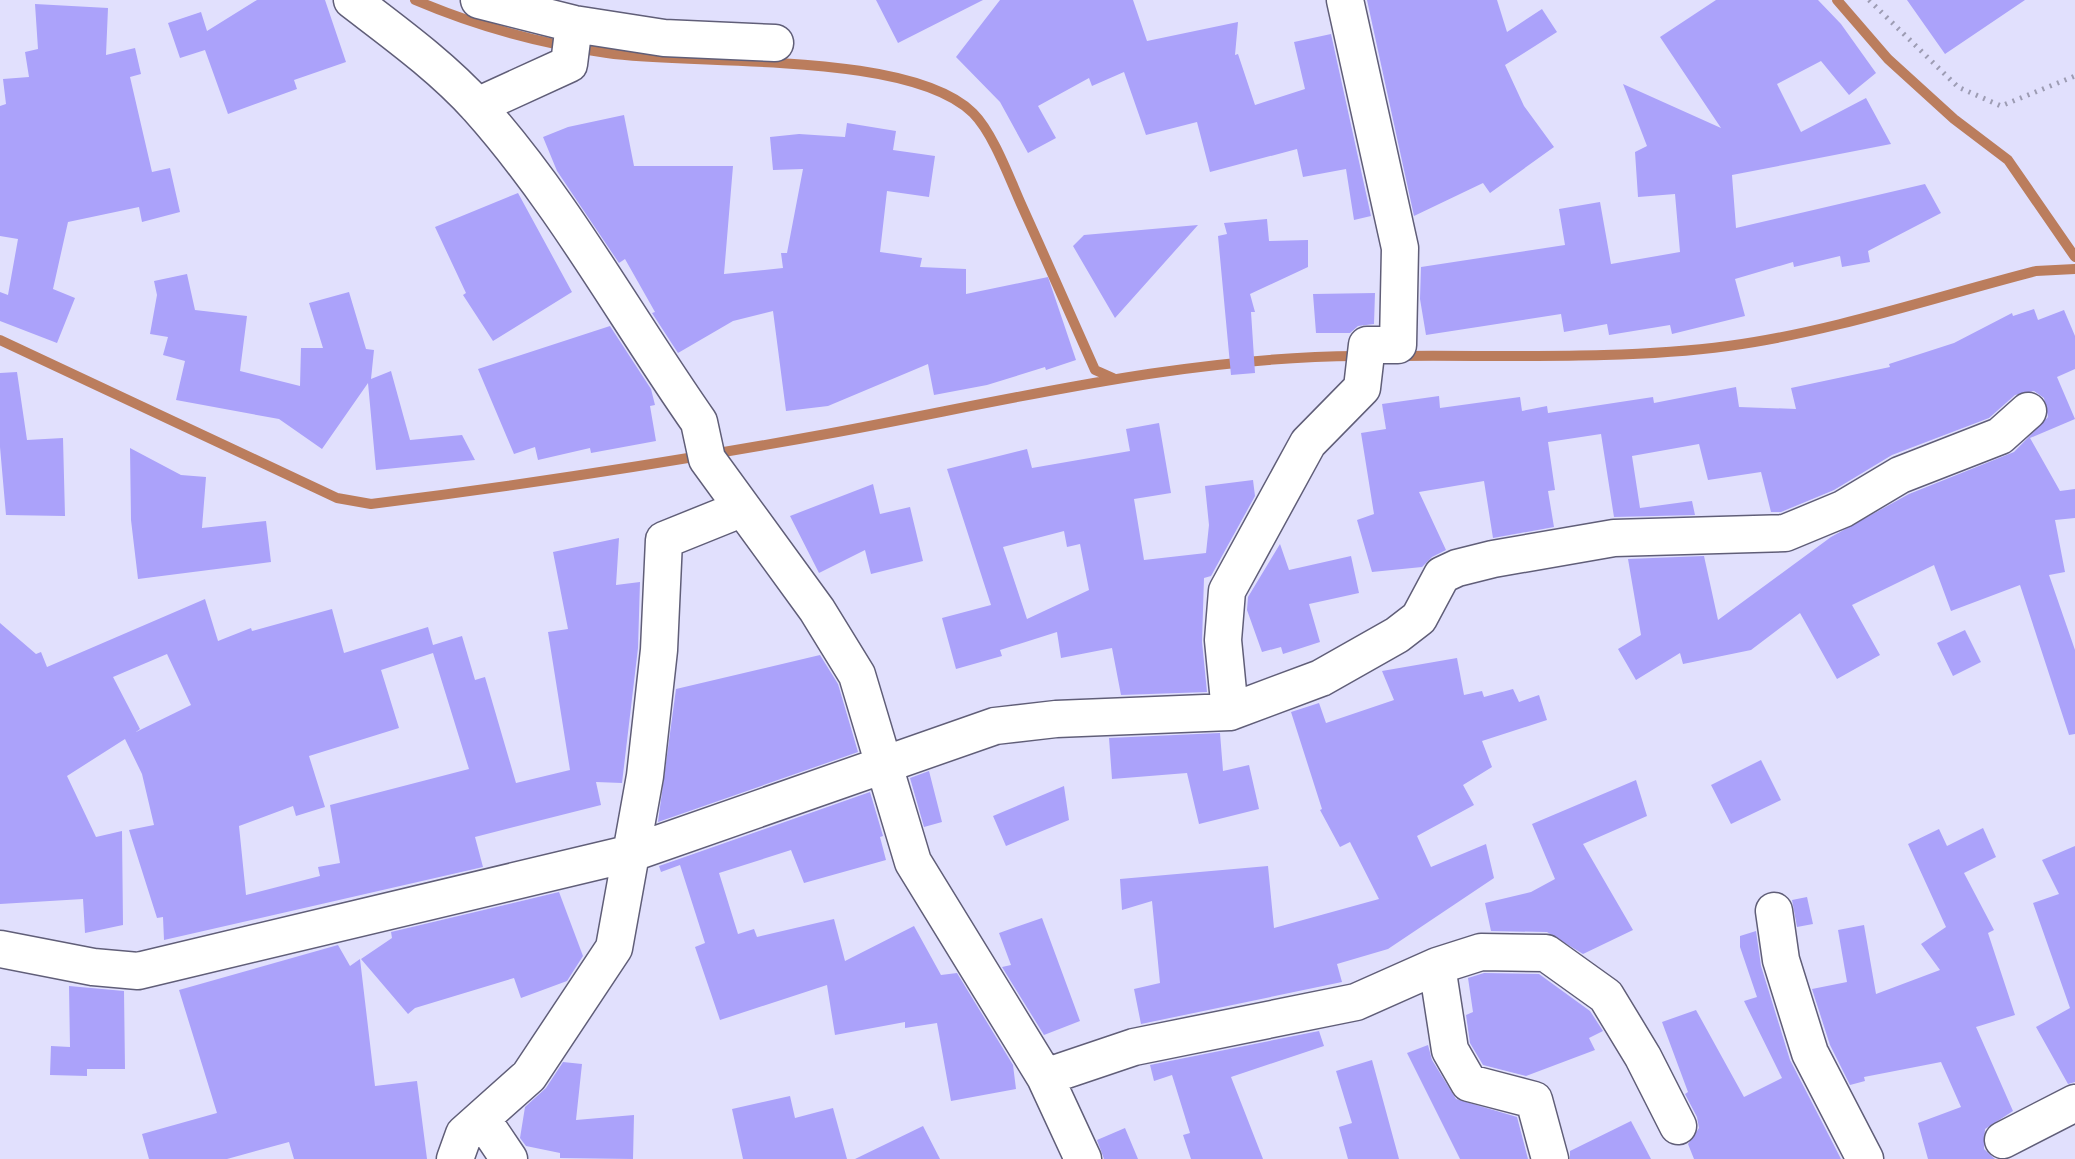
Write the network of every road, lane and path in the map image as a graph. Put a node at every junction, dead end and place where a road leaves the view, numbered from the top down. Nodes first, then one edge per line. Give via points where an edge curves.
1 (352, 0) edge
2 (479, 0) edge
3 (1345, 0) edge
4 (1869, 0) edge
5 (574, 24) junction
6 (775, 43) dead end
7 (2075, 76) edge
8 (477, 106) junction
9 (2028, 411) dead end
10 (741, 509) junction
11 (1230, 712) junction
12 (885, 763) junction
13 (632, 853) junction
14 (1774, 911) dead end
15 (0, 949) edge
16 (1437, 966) junction
17 (1045, 1077) junction
18 (2075, 1103) edge
19 (482, 1119) junction
20 (1678, 1126) dead end
21 (2003, 1140) dead end
22 (455, 1159) edge
23 (509, 1159) edge
24 (1083, 1159) edge
25 (1550, 1159) edge
26 (1865, 1159) edge

1 - 8 street
2 - 5 street
3 - 11 street via 1400,248 1398,345 1367,345 1362,388 1308,443 1227,591 1223,640
4 - 7 path via 1958,87 2001,106
5 - 6 street via 664,38
5 - 8 street via 569,64
8 - 10 street via 557,210 699,422 707,459
9 - 11 street via 2000,436 1900,475 1843,509 1785,533 1614,538 1457,568 1442,575 1419,618 1397,635 1321,678
10 - 12 street via 817,610 857,675
10 - 13 street via 664,540 659,650
11 - 12 street via 995,726
12 - 13 street
12 - 17 street via 913,862
13 - 15 street via 138,971
13 - 19 street via 614,948 529,1076
14 - 26 street via 1781,960 1810,1053
16 - 17 street via 1356,1002 1134,1047
16 - 20 street via 1481,952 1546,953 1606,996
16 - 25 street via 1450,1050 1469,1083 1534,1100
17 - 24 street
18 - 21 street
19 - 22 street via 464,1134
19 - 23 street

